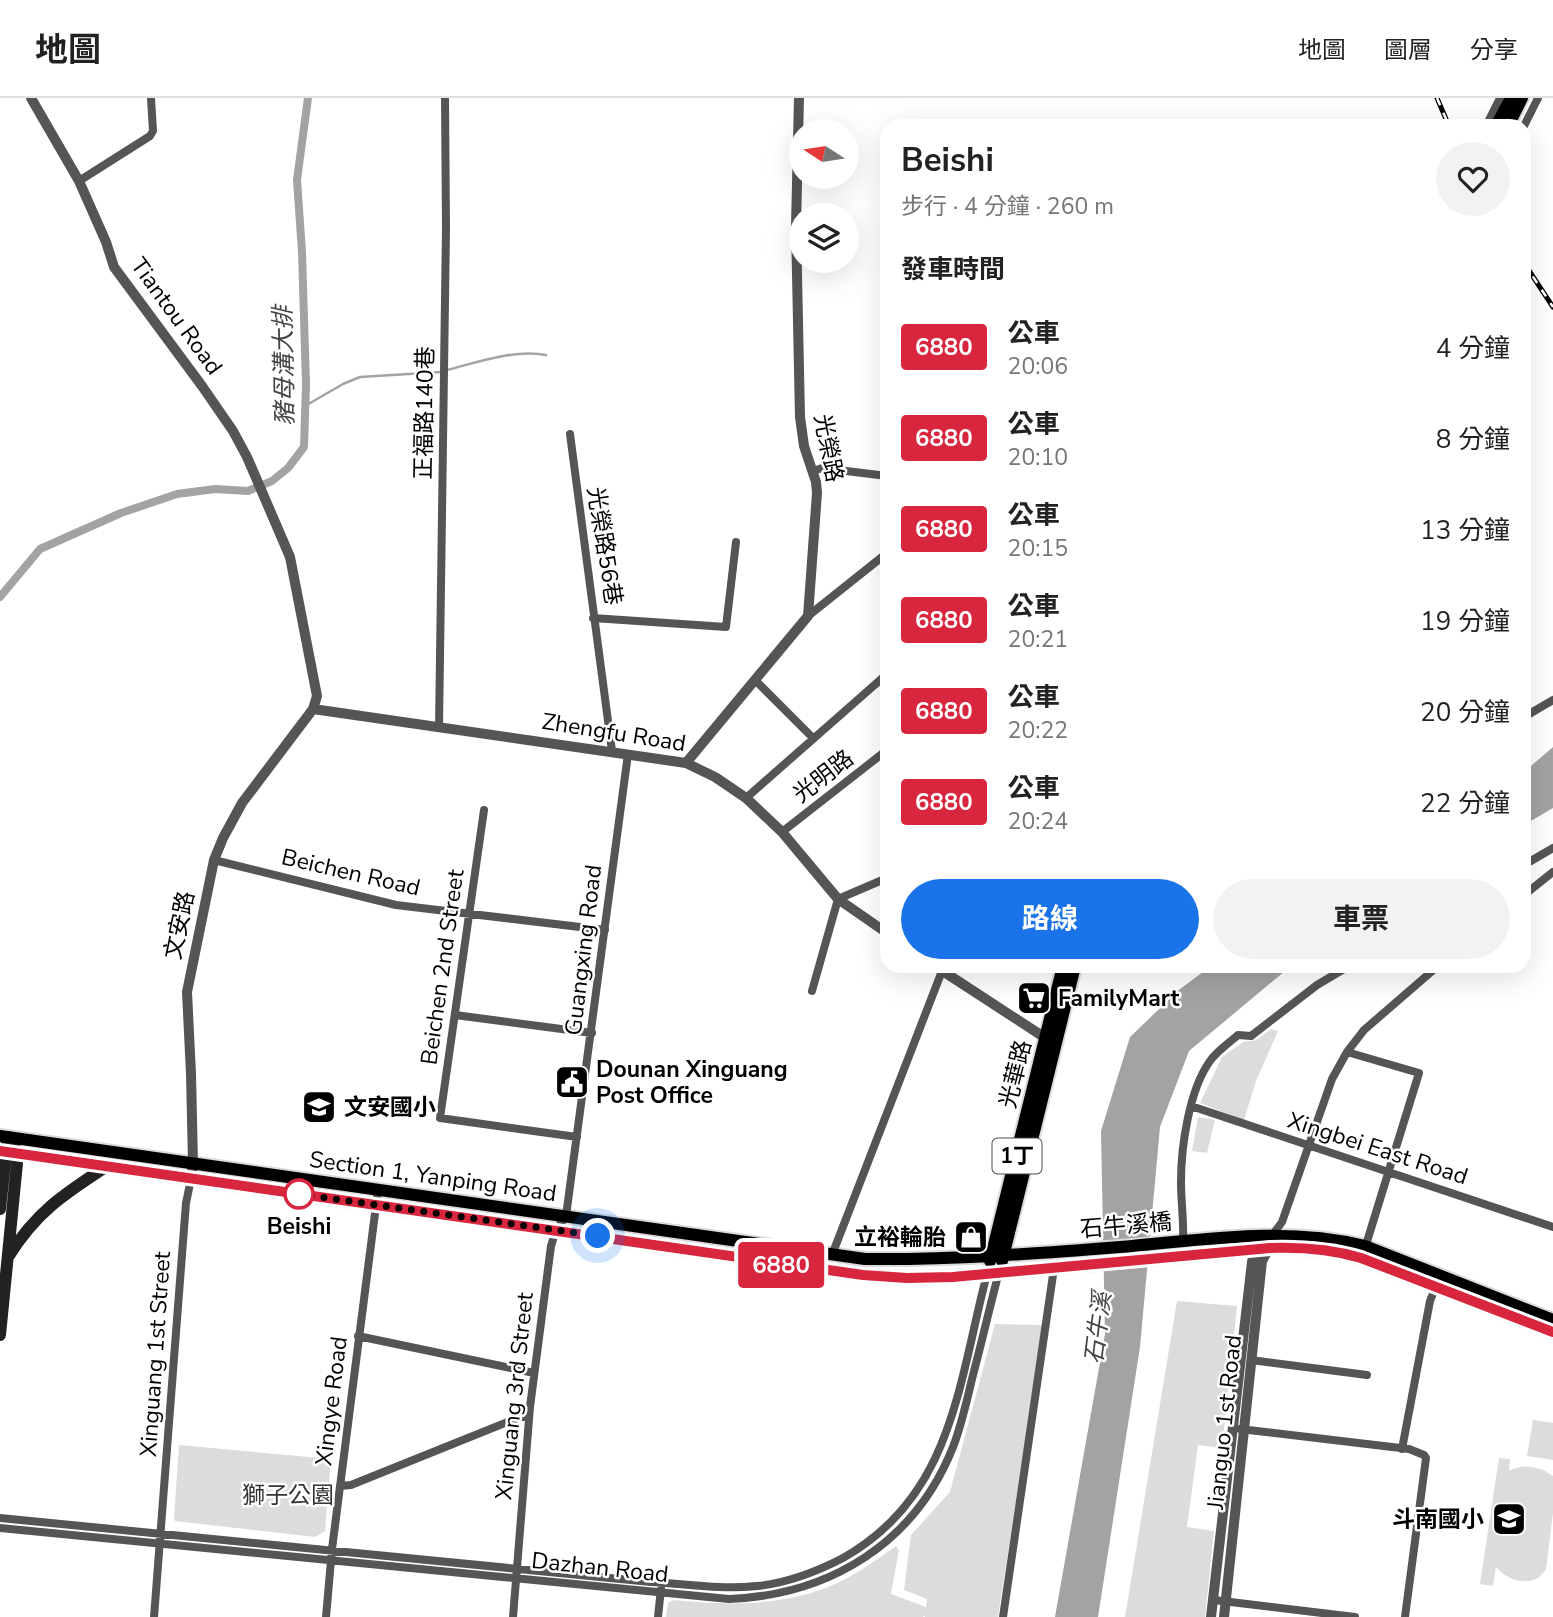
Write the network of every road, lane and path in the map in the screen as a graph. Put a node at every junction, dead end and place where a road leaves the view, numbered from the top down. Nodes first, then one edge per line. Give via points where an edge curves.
1 (31, 98) edge
2 (151, 98) edge
3 (445, 98) edge
4 (799, 98) edge
5 (1500, 98) edge
6 (1511, 98) edge
7 (1522, 98) edge
8 (1538, 98) edge
9 (1490, 119) edge
10 (1500, 119) edge
11 (1512, 119) edge
12 (1528, 119) edge
13 (79, 181) junction
14 (570, 434) dead end
15 (813, 471) junction
16 (880, 475) edge
17 (736, 542) dead end
18 (880, 558) edge
19 (808, 616) junction
20 (593, 618) junction
21 (755, 680) junction
22 (880, 683) edge
23 (1553, 700) edge
24 (313, 709) junction
25 (1531, 713) edge
26 (439, 728) junction
27 (813, 738) junction
28 (612, 751) junction
29 (628, 754) junction
30 (880, 755) edge
31 (687, 763) junction
32 (746, 798) junction
33 (484, 810) dead end
34 (782, 832) junction
35 (1553, 848) edge
36 (214, 860) junction
37 (1531, 861) edge
38 (1553, 872) edge
39 (880, 881) edge
40 (1531, 889) edge
41 (838, 899) junction
42 (469, 914) junction
43 (880, 928) edge
44 (604, 930) junction
45 (937, 973) edge
46 (947, 973) edge
47 (1062, 973) edge
48 (1073, 973) edge
49 (1337, 973) edge
50 (1430, 973) edge
51 (811, 991) dead end
52 (455, 1015) junction
53 (592, 1033) junction
54 (1051, 1041) junction
55 (1347, 1052) junction
56 (1191, 1105) junction
57 (4, 1136) edge
58 (577, 1137) junction
59 (1309, 1146) junction
60 (8, 1151) edge
61 (193, 1164) junction
62 (107, 1166) junction
63 (1388, 1171) junction
64 (191, 1179) junction
65 (378, 1189) junction
66 (375, 1205) junction
67 (0, 1209) edge
68 (566, 1216) junction
69 (1553, 1227) edge
70 (556, 1230) junction
71 (665, 1230) junction
72 (1275, 1235) junction
73 (1184, 1241) junction
74 (762, 1244) junction
75 (663, 1246) junction
76 (1270, 1248) junction
77 (1255, 1250) junction
78 (1069, 1251) joint
79 (1363, 1252) junction
80 (832, 1255) junction
81 (998, 1256) junction
82 (6, 1260) junction
83 (760, 1262) junction
84 (1069, 1267) joint
85 (1054, 1268) junction
86 (993, 1273) junction
87 (1438, 1282) junction
88 (1, 1318) edge
89 (1553, 1320) edge
90 (1553, 1332) edge
91 (0, 1335) edge
92 (358, 1336) junction
93 (1251, 1360) junction
94 (534, 1373) junction
95 (1367, 1375) dead end
96 (529, 1417) junction
97 (1238, 1429) junction
98 (1402, 1449) junction
99 (340, 1486) junction
100 (0, 1518) edge
101 (0, 1528) edge
102 (160, 1533) junction
103 (159, 1545) junction
104 (332, 1549) junction
105 (330, 1560) junction
106 (516, 1568) junction
107 (516, 1578) junction
108 (662, 1582) junction
109 (661, 1593) junction
110 (1214, 1600) junction
111 (1226, 1601) junction
112 (153, 1617) edge
113 (326, 1617) edge
114 (513, 1617) edge
115 (658, 1617) edge
116 (1003, 1617) edge
117 (1211, 1617) edge
118 (1224, 1617) edge
119 (1354, 1617) edge
120 (1405, 1617) edge

1 - 13 street, Tiantou Road
2 - 13 street via 150,136
3 - 26 street, 正福路140巷
4 - 15 street, 光榮路 via 800,417
5 - 9 street
6 - 10 main road
7 - 11 main road
8 - 12 street
13 - 24 street, Tiantou Road via 114,267 233,432 257,480 290,557 317,696
14 - 20 street, 光榮路56巷
15 - 16 street via 822,468
15 - 19 street, 光榮路 via 817,494
17 - 20 street, 光榮路56巷 via 726,628
18 - 19 street
19 - 21 street
20 - 28 street
21 - 27 street
21 - 31 street
22 - 27 street
23 - 25 street
24 - 26 street, Zhengfu Road
24 - 36 street, 文安路 via 242,803
26 - 28 street, Zhengfu Road
27 - 32 street
28 - 29 street, Zhengfu Road
29 - 31 street, Zhengfu Road
29 - 44 street, Guangxing Road
30 - 34 street, 光明路
31 - 32 street, Zhengfu Road
32 - 34 street, Zhengfu Road
33 - 42 street, Beichen 2nd Street
34 - 41 street, Zhengfu Road
35 - 37 street
36 - 42 street, Beichen Road via 396,905
36 - 61 street, 文安路 via 187,992
38 - 40 street
39 - 41 street
41 - 43 street, Zhengfu Road
41 - 51 street
42 - 44 street, Beichen Road
42 - 52 street, Beichen 2nd Street
44 - 53 street, Guangxing Road
45 - 80 street
46 - 54 street
47 - 54 main road, 光華路 / 1丁
48 - 54 main road, 光華路 / 1丁
49 - 56 street via 1251,1036 1238,1035 1210,1061
50 - 55 street via 1364,1030
52 - 53 street
52 - 58 street, Beichen 2nd Street via 440,1118
53 - 58 street, Guangxing Road
54 - 81 main road, 光華路 / 1丁
55 - 59 street via 1332,1079
55 - 63 street via 1419,1073
56 - 59 street, Xingbei East Road
56 - 73 street via 1181,1178
57 - 60 main road
57 - 61 main road, Section 1, Yanping Road
58 - 68 street, Guangxing Road
59 - 63 street, Xingbei East Road
59 - 72 street
60 - 62 main road, Section 1, Yanping Road
60 - 67 main road
60 - 82 main road
61 - 64 street, 文安路
61 - 65 main road, Section 1, Yanping Road
62 - 64 main road, Section 1, Yanping Road
62 - 82 main road via 46,1209
63 - 69 street, Xingbei East Road
63 - 79 street
64 - 66 main road, Section 1, Yanping Road
64 - 102 street, Xinguang 1st Street
65 - 66 street, Xingye Road
65 - 68 main road, Section 1, Yanping Road
66 - 70 main road, Section 1, Yanping Road
66 - 92 street, Xingye Road
68 - 70 street, Guangxing Road
68 - 71 main road, Section 1, Yanping Road
70 - 75 main road, Section 1, Yanping Road
70 - 94 street, Xinguang 3rd Street
71 - 74 main road, Section 1, Yanping Road
71 - 75 main road
72 - 73 main road, 石牛溪橋
72 - 76 street, Jianguo 1st Road
72 - 77 street
72 - 79 main road, 石牛溪橋 via 1336,1239
73 - 78 main road, 石牛溪橋
74 - 80 main road, Section 1, Yanping Road
74 - 83 main road
75 - 83 main road, Section 1, Yanping Road
76 - 77 main road, 石牛溪橋
76 - 79 main road, 石牛溪橋
76 - 93 street, Jianguo 1st Road via 1262,1261
77 - 84 main road, 石牛溪橋
77 - 97 street, Jianguo 1st Road
78 - 81 main road, Section 1, Yanping Road
79 - 87 main road
80 - 81 main road, Section 1, Yanping Road via 889,1260
81 - 86 main road, 光華路 / 1丁
82 - 88 main road
83 - 86 main road, Section 1, Yanping Road via 907,1278
84 - 85 main road, Section 1, Yanping Road
85 - 86 main road, Section 1, Yanping Road
85 - 116 street
86 - 108 street, Dazhan Road via 936,1459 923,1484 892,1521 863,1547 784,1582 729,1587
86 - 109 street, Dazhan Road via 953,1448 926,1497 897,1532 845,1570 778,1594 729,1599
87 - 89 main road
87 - 90 main road
87 - 98 street via 1430,1301
88 - 91 main road
92 - 94 street
92 - 99 street, Xingye Road
93 - 95 street
93 - 97 street, Jianguo 1st Road
94 - 96 street, Xinguang 3rd Street
96 - 99 street
96 - 106 street, Xinguang 3rd Street
97 - 98 street
97 - 110 street, Jianguo 1st Road
97 - 111 street, Jianguo 1st Road
98 - 120 street via 1422,1452 1426,1458
99 - 104 street, Xingye Road
100 - 102 street, Dazhan Road
101 - 103 street, Dazhan Road
102 - 103 street, Xinguang 1st Street
102 - 104 street, Dazhan Road
103 - 105 street, Dazhan Road
103 - 112 street, Xinguang 1st Street
104 - 105 street, Xingye Road
104 - 106 street, Dazhan Road
105 - 107 street, Dazhan Road
105 - 113 street, Xingye Road
106 - 107 street, Xinguang 3rd Street
106 - 108 street, Dazhan Road
107 - 109 street, Dazhan Road
107 - 114 street, Xinguang 3rd Street
108 - 109 street
109 - 115 street
110 - 111 street
110 - 117 street, Jianguo 1st Road
111 - 118 street, Jianguo 1st Road
111 - 119 street

